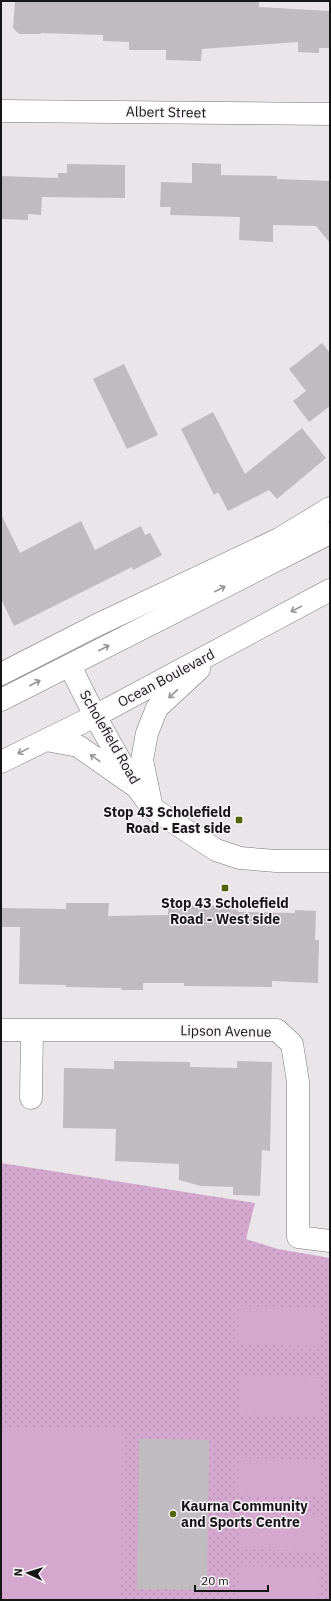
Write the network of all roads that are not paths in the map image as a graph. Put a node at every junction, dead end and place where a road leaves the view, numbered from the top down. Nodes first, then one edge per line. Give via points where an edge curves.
1 (1, 110) edge
2 (330, 114) edge
3 (330, 508) edge
4 (330, 533) edge
5 (330, 590) edge
6 (222, 648) junction
7 (70, 666) junction
8 (1, 674) edge
9 (1, 700) edge
10 (95, 716) junction
11 (46, 740) junction
12 (1, 762) edge
13 (138, 788) junction
14 (152, 808) junction
15 (330, 860) edge
16 (1, 1030) edge
17 (32, 1030) junction
18 (31, 1098) dead end
19 (330, 1241) edge

1 - 2 street, Albert Street
3 - 8 street via 279,539 95,626
7 -> 4 street
5 -> 6 street, Ocean Boulevard
6 - 10 street, Ocean Boulevard
6 -> 14 street via 157,708 147,733 142,760
9 -> 7 street
7 - 10 street, Scholefield Road
10 - 11 street, Ocean Boulevard
10 - 13 street, Scholefield Road
11 -> 12 street, Ocean Boulevard
13 -> 11 street via 78,746
13 - 14 street, Scholefield Road
14 - 15 street, Scholefield Road via 216,850 240,858
16 - 17 street, Lipson Avenue
17 - 18 street
17 - 19 street, Lipson Avenue via 277,1030 292,1044 298,1082 298,1237

